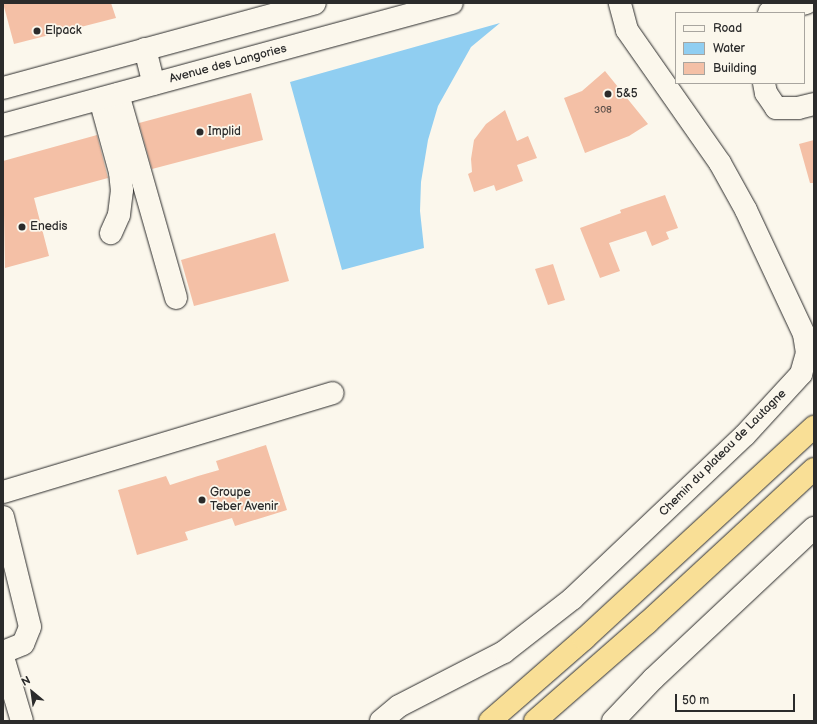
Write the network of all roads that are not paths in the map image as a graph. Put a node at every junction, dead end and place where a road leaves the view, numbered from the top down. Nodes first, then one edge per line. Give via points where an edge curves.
1 (315, 3) edge
2 (452, 3) edge
3 (620, 3) edge
4 (806, 3) edge
5 (773, 12) edge
6 (145, 49) junction
7 (154, 84) junction
8 (764, 84) edge
9 (3, 88) edge
10 (109, 96) junction
11 (814, 104) edge
12 (3, 125) edge
13 (111, 233) dead end
14 (176, 298) dead end
15 (332, 393) dead end
16 (814, 427) edge
17 (814, 469) edge
18 (3, 492) edge
19 (3, 517) edge
20 (814, 528) edge
21 (12, 589) edge
22 (3, 652) edge
23 (3, 657) edge
24 (22, 721) edge
25 (381, 721) edge
26 (490, 721) edge
27 (535, 721) edge
28 (613, 721) edge

1 - 6 street
2 - 7 street, Avenue des Langories
3 - 25 street, Chemin du plateau de Lautagne via 627,30 720,163 746,210 804,334 807,353 800,374 744,435 572,599 504,652 399,706
4 - 5 street
6 - 7 street
6 - 9 street
7 - 10 street, Avenue des Langories
8 - 11 street via 766,93 776,108 798,108
10 - 12 street, Avenue des Langories
10 - 13 street via 122,190 119,215
10 - 14 street
15 - 18 street
16 - 26 highway via 584,639
17 - 27 highway via 647,624
19 - 21 street
20 - 28 street via 653,679
21 - 22 street via 30,627 23,644
23 - 24 street

